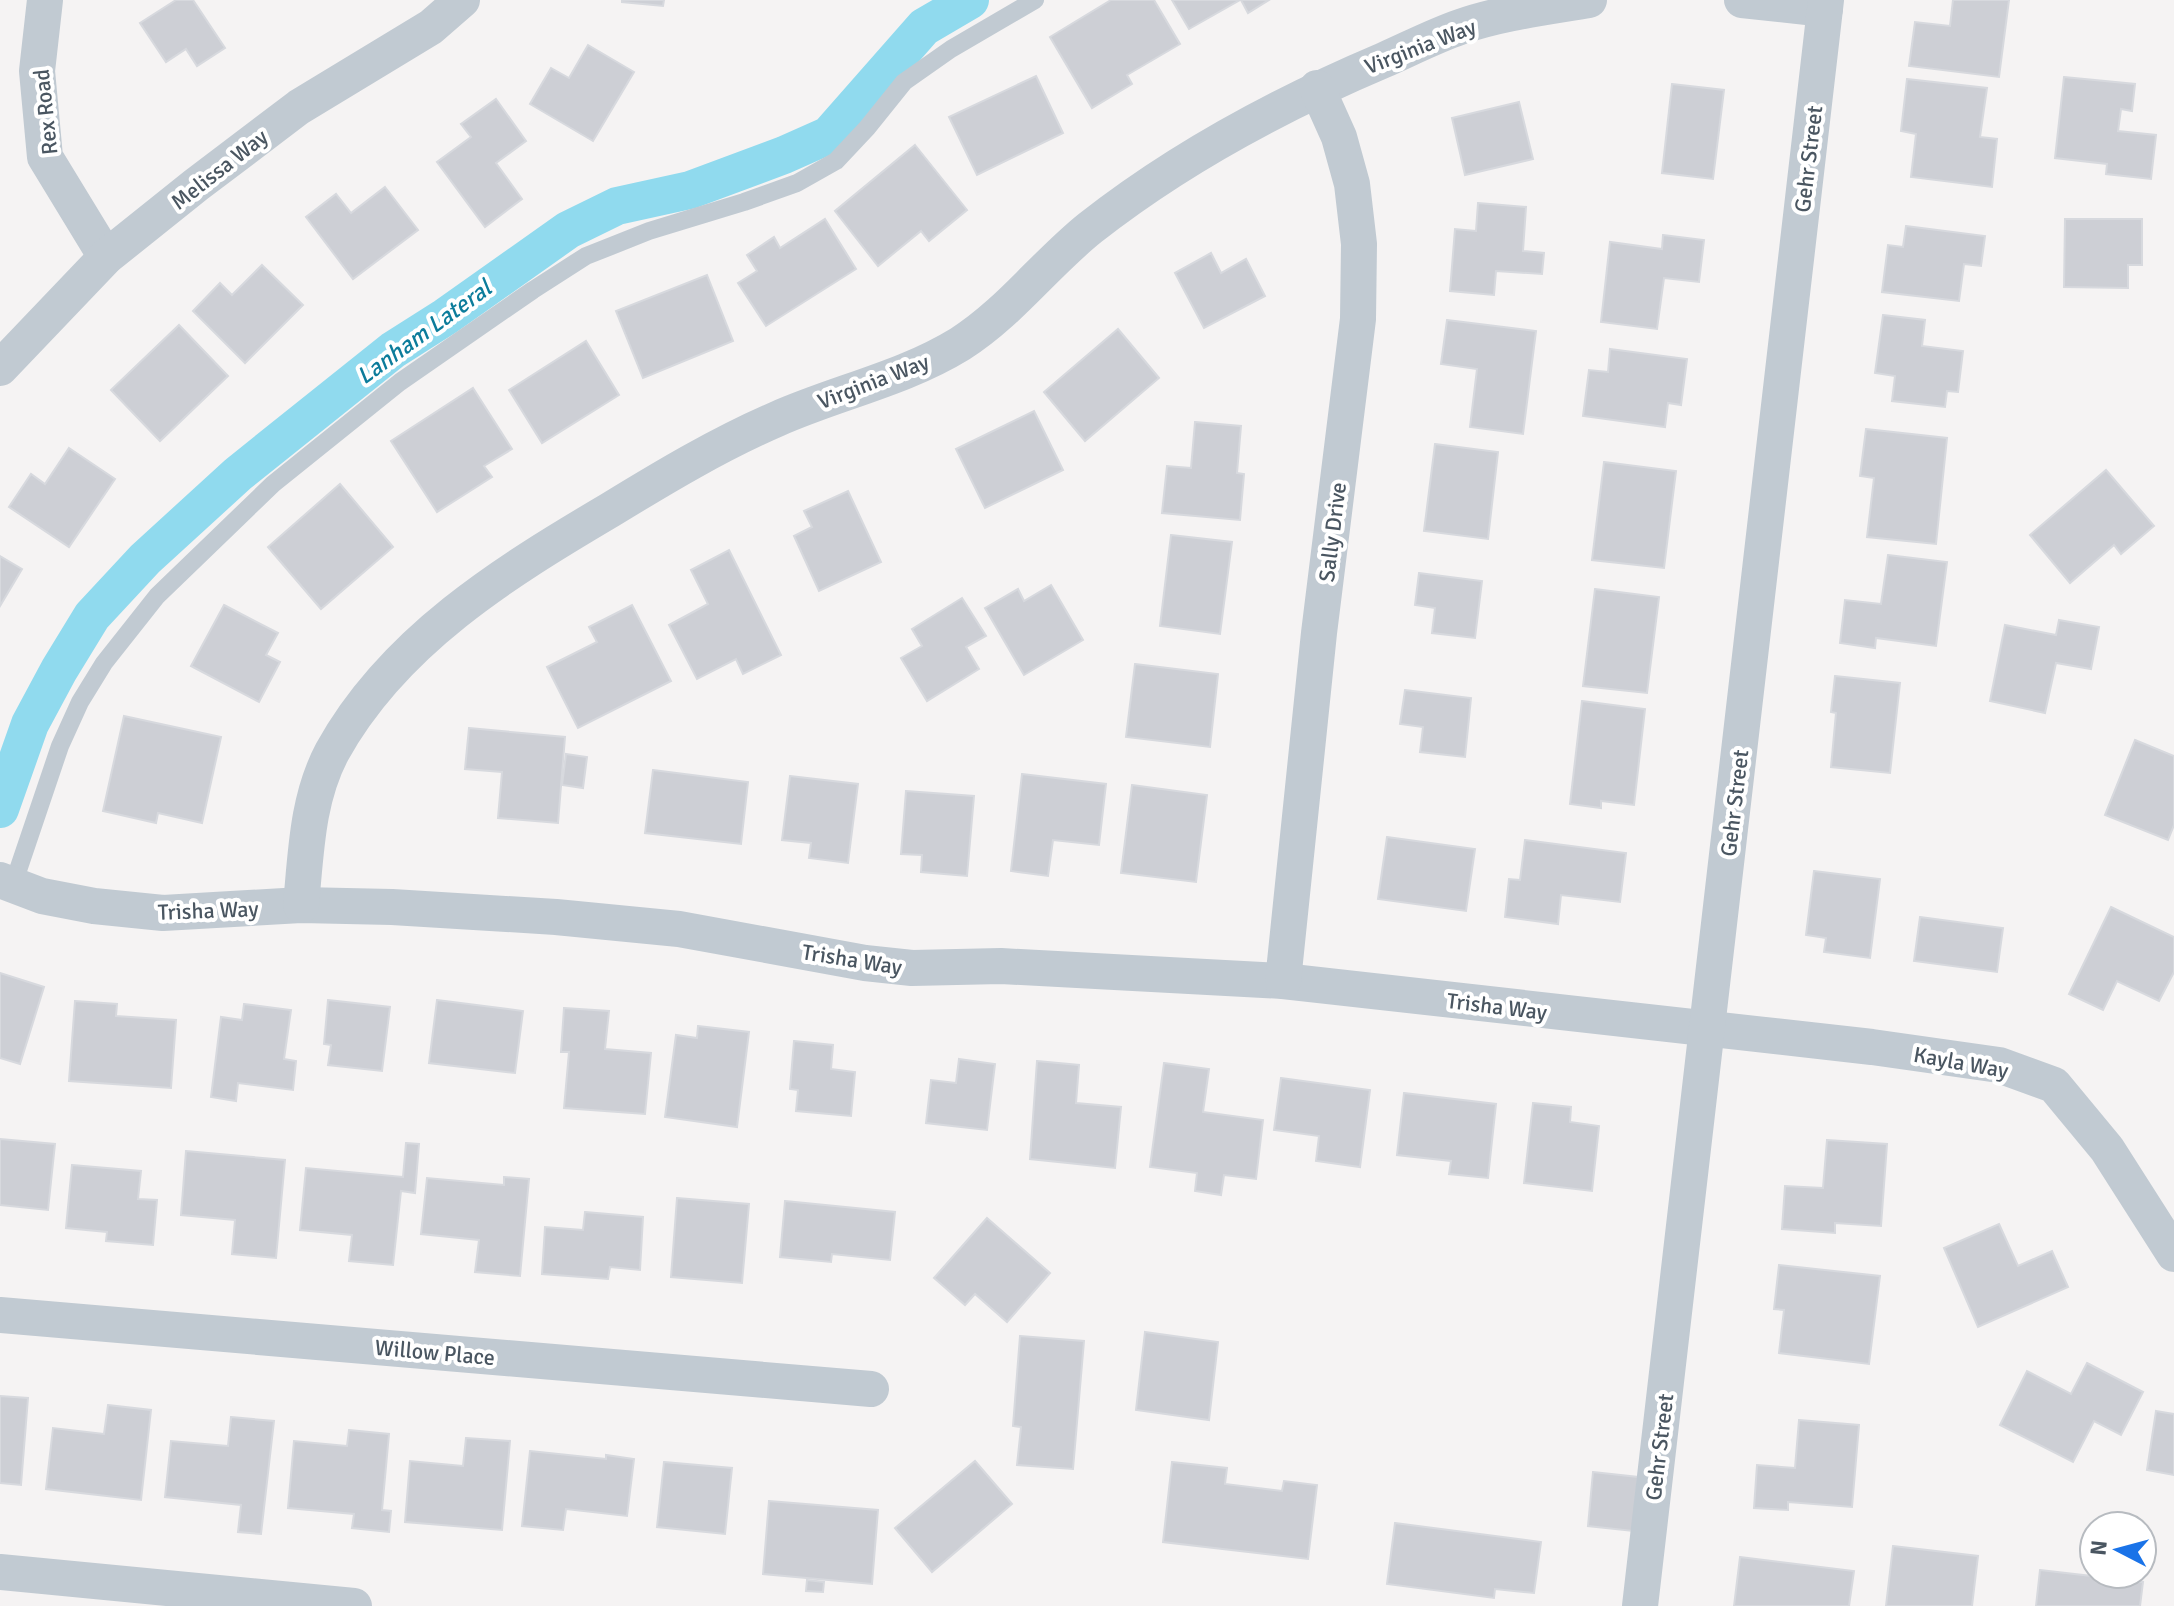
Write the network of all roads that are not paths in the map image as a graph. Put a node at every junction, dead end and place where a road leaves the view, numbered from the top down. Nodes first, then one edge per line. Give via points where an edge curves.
1 (45, 0) edge
2 (462, 0) edge
3 (1035, 0) edge
4 (1589, 0) edge
5 (1742, 0) edge
6 (1825, 5) edge
7 (1317, 88) junction
8 (106, 257) junction
9 (0, 368) edge
10 (7, 882) edge
11 (301, 905) junction
12 (1283, 981) junction
13 (1708, 1030) junction
14 (2174, 1254) edge
15 (0, 1315) edge
16 (871, 1389) dead end
17 (0, 1572) edge
18 (283, 1603) edge
19 (354, 1606) edge
20 (1640, 1606) edge

1 - 8 street, Rex Road via 37,71 45,157
2 - 8 street, Melissa Way via 431,27 299,107
3 - 10 lane via 904,82 836,161 797,183 586,256 400,382 273,484 157,596 104,663 60,746
4 - 7 street, Virginia Way via 1463,26
5 - 6 street
6 - 13 street, Gehr Street
7 - 11 street, Virginia Way via 1228,135 1137,194 1087,230 964,342 914,370 778,418 716,448 521,563 469,600 383,682 333,752 309,821
7 - 12 street, Sally Drive via 1352,184 1359,244 1358,319
8 - 9 street, Melissa Way
10 - 11 street, Trisha Way via 42,896 163,913
11 - 12 street, Trisha Way via 664,927 912,968 1001,966
12 - 13 street, Trisha Way
13 - 14 street, Kayla Way via 1999,1065 2054,1085 2107,1149
13 - 20 street, Gehr Street
15 - 16 street, Willow Place
17 - 18 street
18 - 19 street

